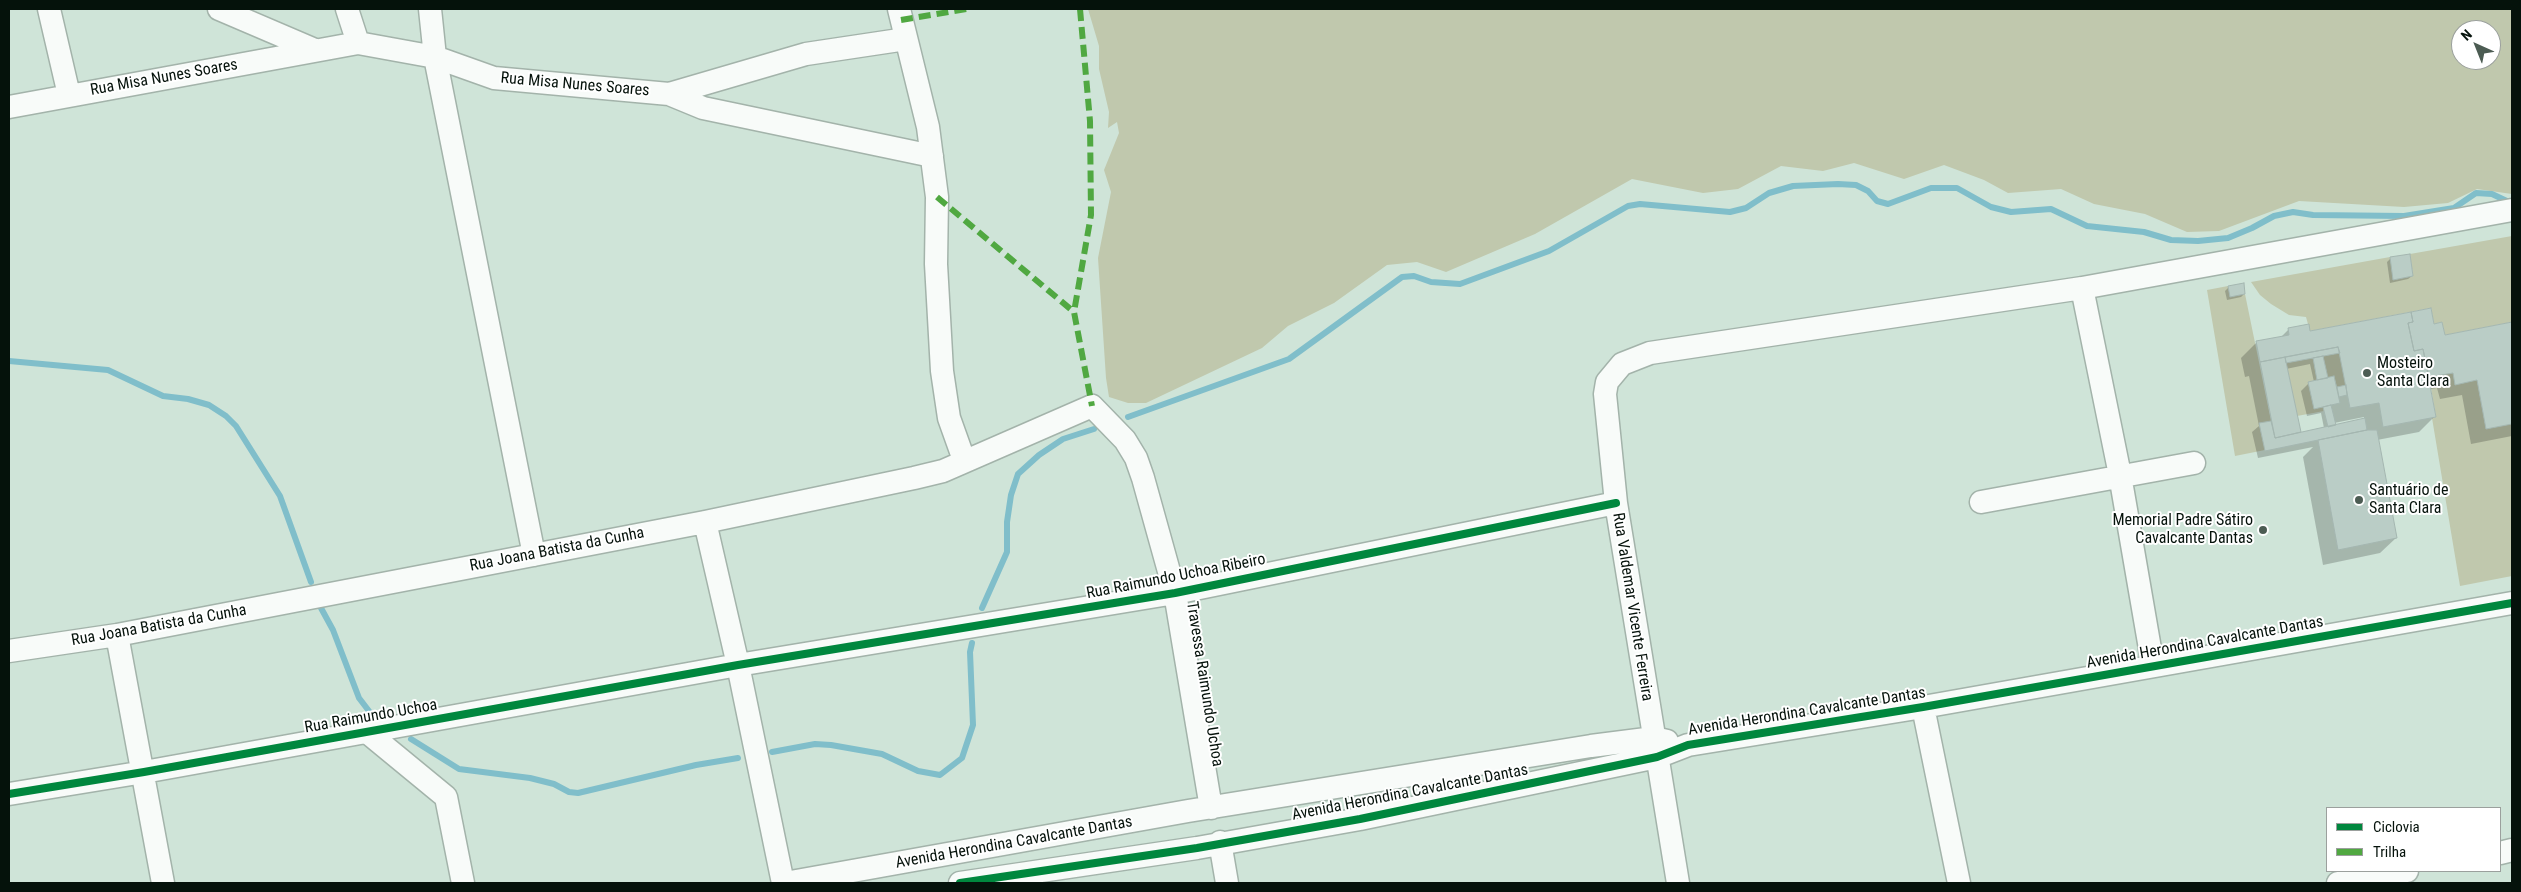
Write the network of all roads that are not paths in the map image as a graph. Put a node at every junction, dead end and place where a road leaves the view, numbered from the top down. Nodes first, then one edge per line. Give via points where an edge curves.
1 (49, 9) edge
2 (219, 9) edge
3 (347, 9) edge
4 (430, 9) edge
5 (899, 9) edge
6 (906, 39) junction
7 (358, 43) junction
8 (315, 50) junction
9 (435, 57) junction
10 (669, 94) junction
11 (69, 95) junction
12 (9, 107) edge
13 (932, 156) junction
14 (2512, 210) edge
15 (2082, 288) junction
16 (1092, 406) joint
17 (964, 460) junction
18 (2194, 463) dead end
19 (2120, 475) junction
20 (1981, 502) dead end
21 (1616, 503) junction
22 (705, 522) junction
23 (534, 555) junction
24 (1175, 593) junction
25 (2512, 603) edge
26 (117, 635) junction
27 (9, 651) edge
28 (738, 665) junction
29 (2153, 666) junction
30 (1923, 707) junction
31 (367, 732) junction
32 (1655, 748) junction
33 (144, 772) junction
34 (9, 794) edge
35 (1211, 808) junction
36 (1188, 811) junction
37 (1220, 842) junction
38 (1197, 848) junction
39 (2401, 872) edge
40 (163, 883) edge
41 (463, 883) edge
42 (784, 883) edge
43 (960, 883) edge
44 (1227, 883) edge
45 (1678, 883) edge
46 (1959, 883) edge
47 (2338, 883) edge

1 - 11 street
2 - 8 street
3 - 7 street
4 - 9 street
5 - 6 street
6 - 10 street, Rua Misa Nunes Soares via 806,54
6 - 13 street
7 - 8 street, Rua Misa Nunes Soares
7 - 9 street, Rua Misa Nunes Soares
8 - 11 street, Rua Misa Nunes Soares
9 - 10 street, Rua Misa Nunes Soares via 494,78
9 - 23 street
10 - 13 street via 703,108
11 - 12 street, Rua Misa Nunes Soares
13 - 17 street via 937,197 936,264 942,371 949,418
14 - 15 street, Rua Valdemar Vicente Ferreira
15 - 19 street
15 - 21 street, Rua Valdemar Vicente Ferreira via 1650,354 1622,364 1607,382 1605,394
16 - 17 street, Rua Joana Batista da Cunha
16 - 24 street, Travessa Raimundo Uchoa via 1114,426 1136,458
17 - 22 street, Rua Joana Batista da Cunha via 943,471 914,478
18 - 19 street
19 - 20 street
19 - 29 street
21 - 24 street, Rua Raimundo Uchoa Ribeiro
21 - 32 street, Rua Valdemar Vicente Ferreira
22 - 23 street, Rua Joana Batista da Cunha
22 - 28 street
23 - 26 street, Rua Joana Batista da Cunha
24 - 28 street, Rua Raimundo Uchoa Ribeiro
24 - 35 street, Travessa Raimundo Uchoa
25 - 29 street, Avenida Herondina Cavalcante Dantas
26 - 27 street, Rua Joana Batista da Cunha
26 - 33 street
28 - 31 street, Rua Raimundo Uchoa
28 - 42 street
29 - 30 street, Avenida Herondina Cavalcante Dantas
30 - 32 street, Avenida Herondina Cavalcante Dantas
30 - 46 street
31 - 33 street, Rua Raimundo Uchoa
31 - 41 street via 446,797
32 - 35 street, Avenida Herondina Cavalcante Dantas via 1591,746
32 - 37 street, Avenida Herondina Cavalcante Dantas via 1463,800
32 - 45 street, Rua Valdemar Vicente Ferreira
33 - 34 street, Rua Raimundo Uchoa
33 - 40 street
35 - 36 street, Avenida Herondina Cavalcante Dantas
36 - 38 street
36 - 42 street, Avenida Herondina Cavalcante Dantas
37 - 38 street, Avenida Herondina Cavalcante Dantas
37 - 44 street
38 - 43 street, Avenida Herondina Cavalcante Dantas
39 - 47 street

